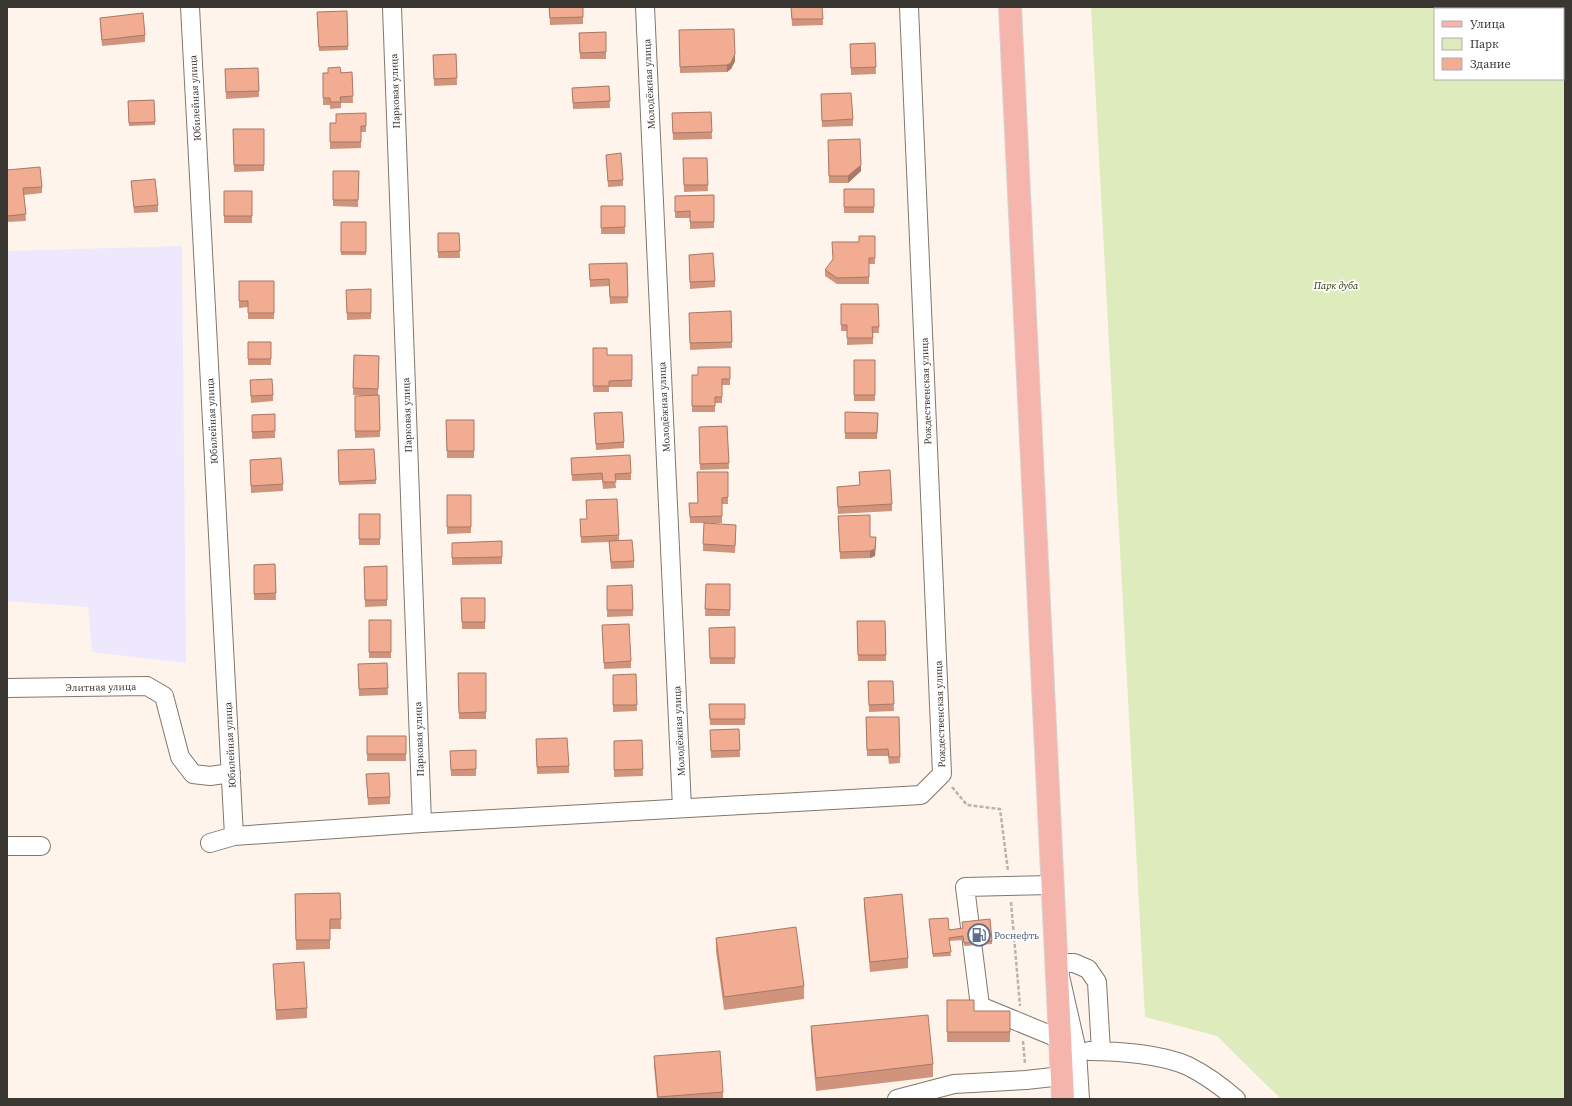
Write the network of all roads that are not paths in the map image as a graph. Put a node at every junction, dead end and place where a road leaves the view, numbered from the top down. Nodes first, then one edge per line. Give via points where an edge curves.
1 (190, 7) edge
2 (392, 7) edge
3 (645, 7) edge
4 (910, 7) edge
5 (1010, 7) edge
6 (7, 688) edge
7 (231, 773) junction
8 (682, 808) junction
9 (422, 823) junction
10 (234, 836) junction
11 (210, 843) dead end
12 (7, 846) edge
13 (41, 846) dead end
14 (1053, 885) junction
15 (1057, 963) junction
16 (1069, 1045) junction
17 (1101, 1051) junction
18 (1062, 1076) junction
19 (955, 1092) edge
20 (897, 1099) edge
21 (1063, 1099) edge
22 (1080, 1099) edge
23 (1236, 1099) edge

1 - 7 street, Юбилейная улица
2 - 9 street, Парковая улица
3 - 8 street, Молодёжная улица
4 - 8 street, Рождественская улица via 942,774 921,795
5 - 14 main road
6 - 7 street, Элитная улица via 147,686 164,696 180,757 193,774 210,776
7 - 10 street, Юбилейная улица
8 - 9 street
9 - 10 street
10 - 11 street
12 - 13 street
14 - 15 main road
14 - 16 street via 965,887 980,1006
15 - 16 main road
15 - 17 street via 1074,963 1088,969 1097,982
16 - 17 street
16 - 18 main road
16 - 22 street
17 - 23 street via 1163,1059 1186,1066 1217,1083
18 - 19 street
18 - 21 main road
19 - 20 street

